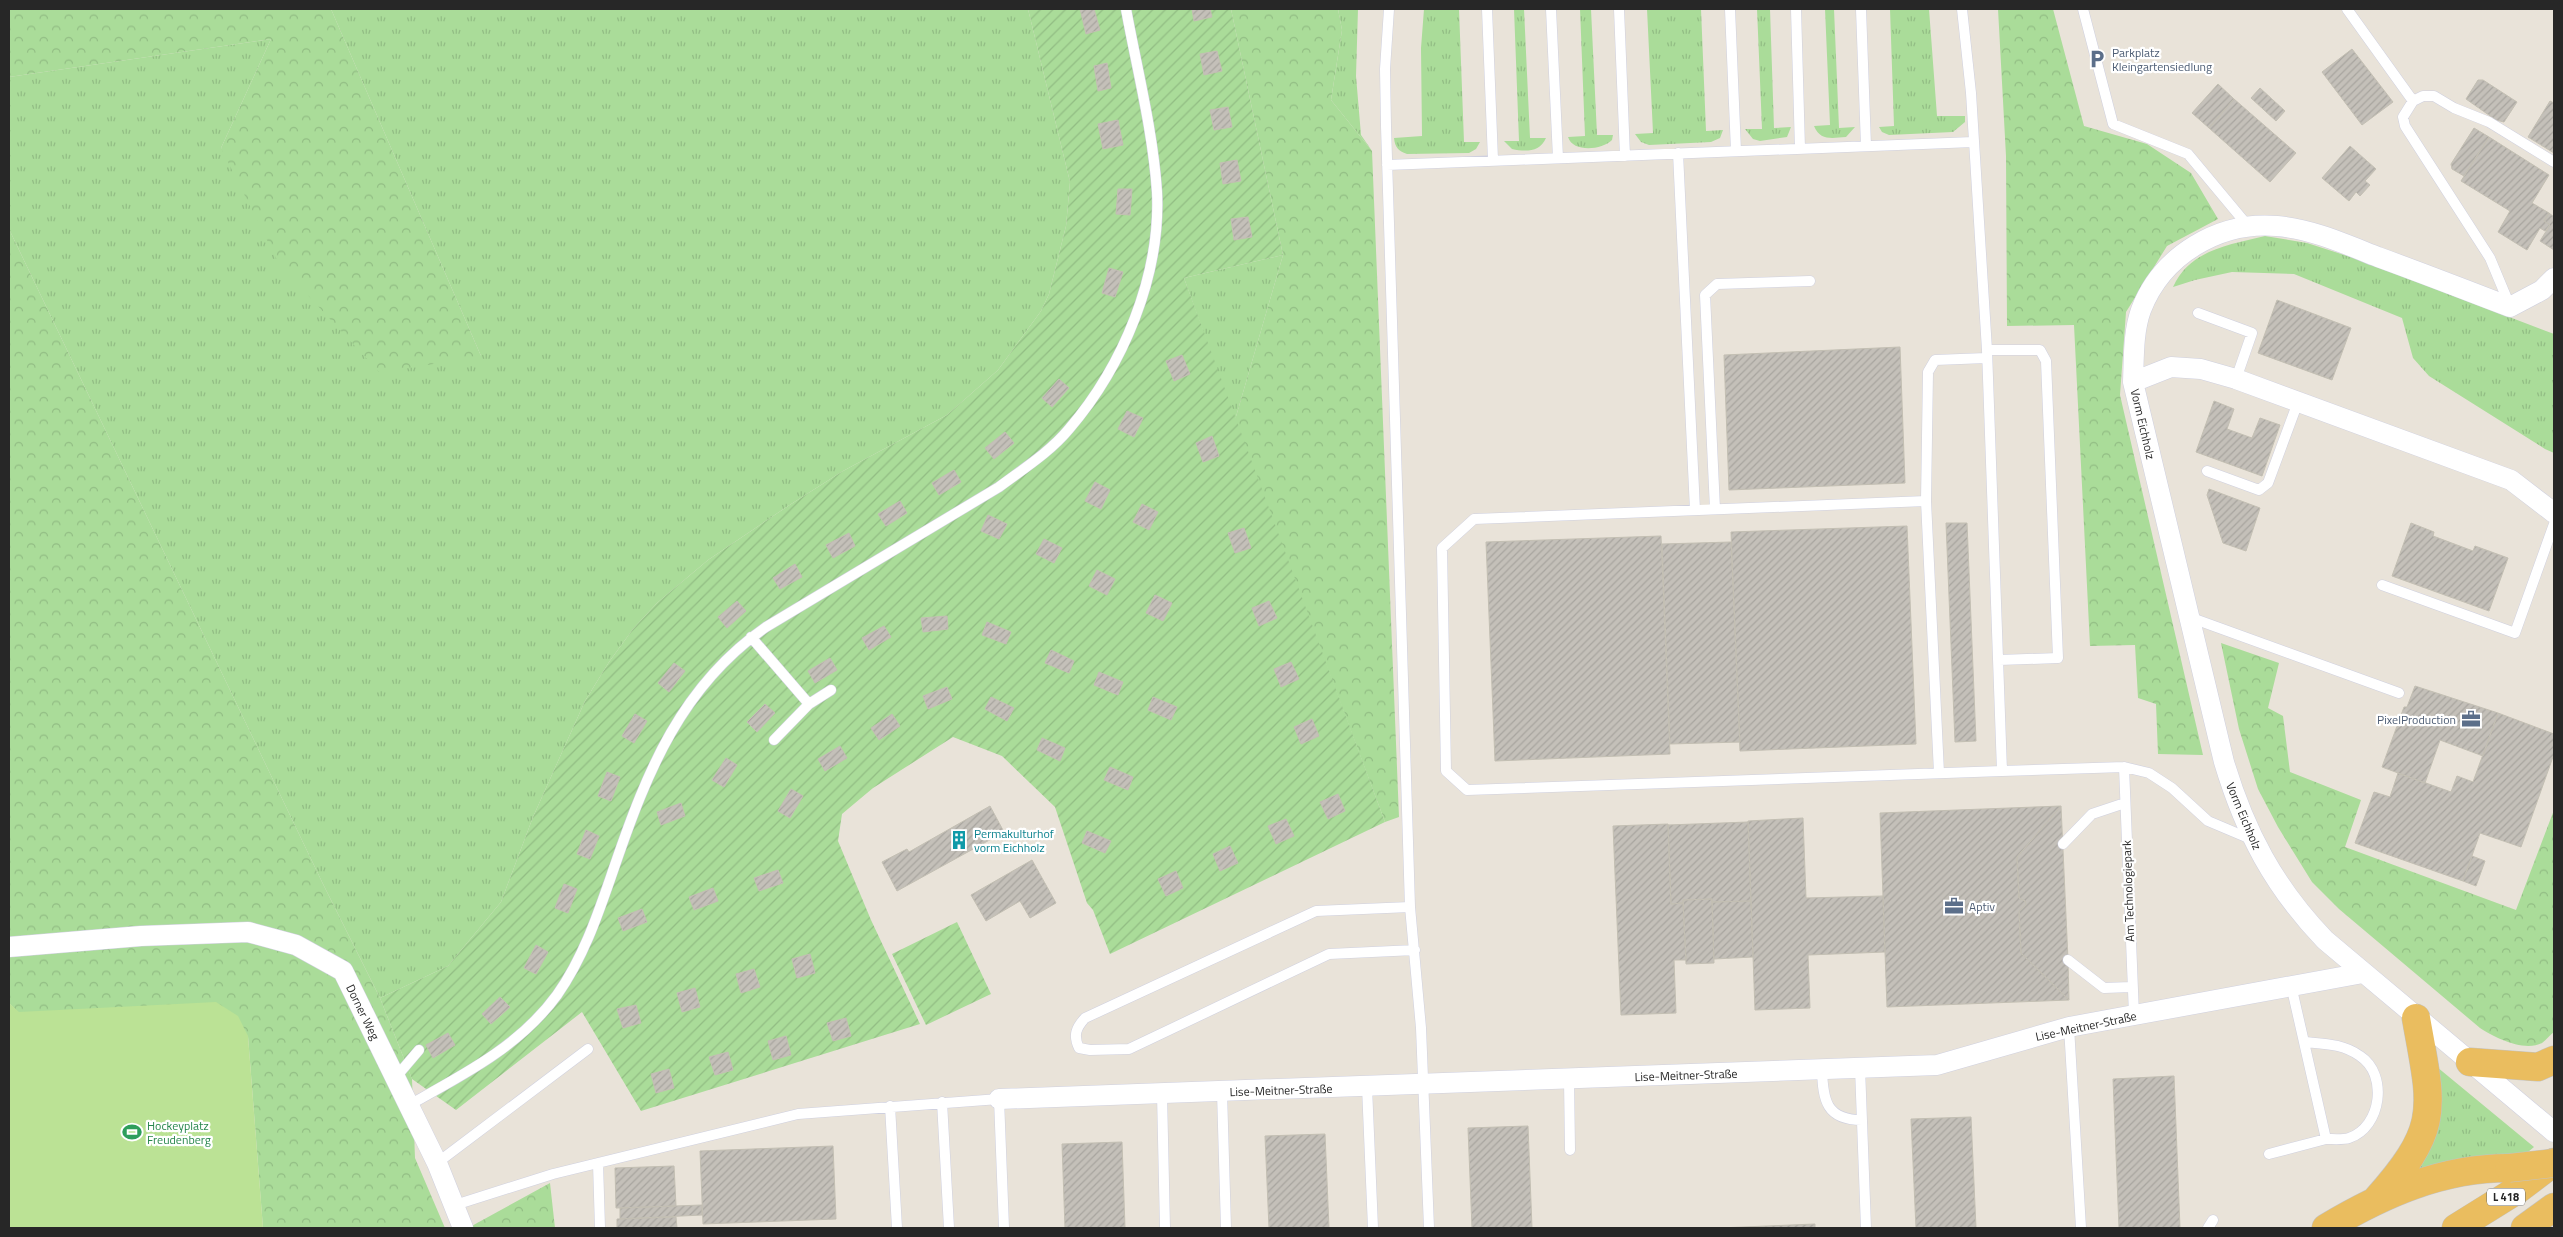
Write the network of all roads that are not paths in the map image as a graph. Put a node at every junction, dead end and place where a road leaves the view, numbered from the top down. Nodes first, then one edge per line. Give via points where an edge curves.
1 (1126, 9) edge
2 (1389, 9) edge
3 (1487, 9) edge
4 (1551, 9) edge
5 (1619, 9) edge
6 (1730, 9) edge
7 (1796, 9) edge
8 (1861, 9) edge
9 (1962, 9) edge
10 (2083, 9) edge
11 (2347, 9) edge
12 (2413, 101) junction
13 (1973, 142) junction
14 (1866, 146) junction
15 (1800, 149) junction
16 (1736, 151) junction
17 (1678, 153) junction
18 (1625, 156) junction
19 (1558, 158) junction
20 (1493, 160) junction
21 (2554, 162) edge
22 (1387, 165) junction
23 (2248, 226) junction
24 (2554, 278) edge
25 (1810, 281) dead end
26 (2510, 306) junction
27 (2198, 312) dead end
28 (1986, 354) junction
29 (2236, 379) junction
30 (2133, 382) junction
31 (2298, 402) junction
32 (2207, 471) dead end
33 (1926, 501) junction
34 (1715, 509) junction
35 (1695, 510) junction
36 (2554, 513) edge
37 (2554, 524) edge
38 (2382, 585) dead end
39 (2188, 617) junction
40 (752, 637) junction
41 (1999, 660) junction
42 (831, 690) dead end
43 (2399, 692) dead end
44 (809, 704) junction
45 (774, 740) dead end
46 (2124, 767) junction
47 (2002, 771) junction
48 (1940, 774) junction
49 (2125, 803) junction
50 (2253, 840) junction
51 (2063, 844) dead end
52 (1410, 907) junction
53 (9, 947) edge
54 (1415, 950) junction
55 (2068, 960) dead end
56 (2363, 973) junction
57 (2291, 985) junction
58 (2131, 987) junction
59 (2134, 1015) junction
60 (2416, 1018) junction
61 (2069, 1027) junction
62 (2305, 1042) junction
63 (588, 1049) dead end
64 (419, 1050) dead end
65 (2554, 1060) edge
66 (2470, 1062) junction
67 (1860, 1068) junction
68 (1822, 1070) junction
69 (396, 1077) junction
70 (1569, 1079) junction
71 (1424, 1085) junction
72 (1367, 1087) junction
73 (1222, 1092) junction
74 (1162, 1094) junction
75 (999, 1099) junction
76 (942, 1102) junction
77 (410, 1105) junction
78 (890, 1106) junction
79 (1862, 1120) junction
80 (2554, 1132) edge
81 (2326, 1139) junction
82 (1570, 1150) dead end
83 (2269, 1154) dead end
84 (437, 1163) junction
85 (598, 1163) junction
86 (2554, 1163) edge
87 (2376, 1200) junction
88 (455, 1205) junction
89 (2554, 1207) edge
90 (463, 1228) edge
91 (600, 1228) edge
92 (897, 1228) edge
93 (949, 1228) edge
94 (1004, 1228) edge
95 (1165, 1228) edge
96 (1226, 1228) edge
97 (1373, 1228) edge
98 (1429, 1228) edge
99 (1866, 1228) edge
100 (2081, 1228) edge
101 (2326, 1228) edge
102 (2456, 1228) edge
103 (2524, 1228) edge

1 - 40 lane via 1154,160 1156,220 1148,274 1136,316 1114,364 1069,430 1030,465
2 - 22 lane via 1385,69
3 - 20 lane
4 - 19 lane
5 - 18 lane
6 - 16 lane
7 - 15 lane
8 - 14 lane
9 - 13 lane
10 - 23 lane via 2113,124 2188,154
11 - 12 lane
12 - 21 lane via 2423,96 2434,96 2489,122
12 - 26 lane via 2403,117 2405,126 2490,258
13 - 14 lane
13 - 28 lane
14 - 15 lane
15 - 16 lane
16 - 17 lane
17 - 18 lane
17 - 35 lane
18 - 19 lane
19 - 20 lane
20 - 22 lane
22 - 52 lane
23 - 26 street, Vorm Eichholz via 2277,226 2315,233
23 - 30 street, Vorm Eichholz via 2217,234 2187,250 2159,276 2141,310
24 - 26 street via 2542,290
25 - 34 lane via 1718,284 1705,296
27 - 29 lane via 2252,333
28 - 33 lane via 1935,360 1928,372
28 - 41 lane
28 - 41 lane via 2040,350 2046,361 2058,658
29 - 30 street, Vorm Eichholz via 2201,368 2171,367
29 - 31 street, Vorm Eichholz
30 - 39 street, Vorm Eichholz
31 - 32 lane via 2268,483 2259,490
31 - 36 street, Vorm Eichholz via 2511,480
33 - 34 lane
33 - 48 lane
34 - 35 lane
35 - 48 lane via 1474,519 1442,548 1446,771 1467,790
37 - 38 lane via 2515,633
39 - 43 lane
39 - 50 street, Vorm Eichholz via 2224,762 2240,813
40 - 44 lane
40 - 77 lane via 723,663 695,696 662,746 646,778 589,940 576,967 556,996 511,1043 474,1069
41 - 47 lane
42 - 44 lane
44 - 45 lane
46 - 47 lane
46 - 49 lane, Am Technologiepark
46 - 50 lane via 2150,773 2208,821
47 - 48 lane
49 - 51 lane via 2092,814
49 - 58 lane, Am Technologiepark
50 - 56 street, Vorm Eichholz via 2273,878 2300,915
52 - 54 lane
52 - 54 lane via 1316,911 1085,1018 1077,1027 1075,1040 1079,1048 1090,1050 1129,1049 1328,954
53 - 69 street, Dorner Weg via 142,936 248,932 296,945 343,971
54 - 71 lane
55 - 58 lane via 2104,988
56 - 57 street, Lise-Meitner-Straße
56 - 60 street, Vorm Eichholz
57 - 59 street, Lise-Meitner-Straße
57 - 62 lane
58 - 59 lane, Am Technologiepark
59 - 61 street, Lise-Meitner-Straße
60 - 66 street, Vorm Eichholz
60 - 87 highway via 2429,1090 2427,1120 2416,1149
61 - 67 street, Lise-Meitner-Straße via 1937,1065
61 - 100 lane
62 - 81 lane
62 - 81 lane via 2341,1045 2362,1057 2375,1074 2378,1094 2375,1111 2366,1126 2350,1138
63 - 84 lane
64 - 69 lane
65 - 66 highway via 2538,1067
66 - 80 street, Vorm Eichholz
67 - 68 street, Lise-Meitner-Straße
67 - 79 lane
68 - 70 street, Lise-Meitner-Straße
68 - 79 lane via 1825,1103 1842,1117
69 - 77 street, Dorner Weg
70 - 71 street, Lise-Meitner-Straße
70 - 82 lane
71 - 72 street, Lise-Meitner-Straße
71 - 98 lane
72 - 73 street, Lise-Meitner-Straße
72 - 97 lane
73 - 74 street, Lise-Meitner-Straße
73 - 96 lane
74 - 75 street, Lise-Meitner-Straße
74 - 95 lane
75 - 76 lane
75 - 94 lane
76 - 78 lane
76 - 93 lane
77 - 84 street, Dorner Weg
78 - 85 lane via 798,1114
78 - 92 lane
79 - 99 lane
81 - 83 lane
84 - 88 street, Dorner Weg
85 - 88 lane via 497,1190
85 - 91 lane
86 - 87 highway, bridge via 2488,1168 2433,1178
86 - 102 highway, L 418
87 - 101 highway
88 - 90 street, Dorner Weg
89 - 103 highway, L 418

